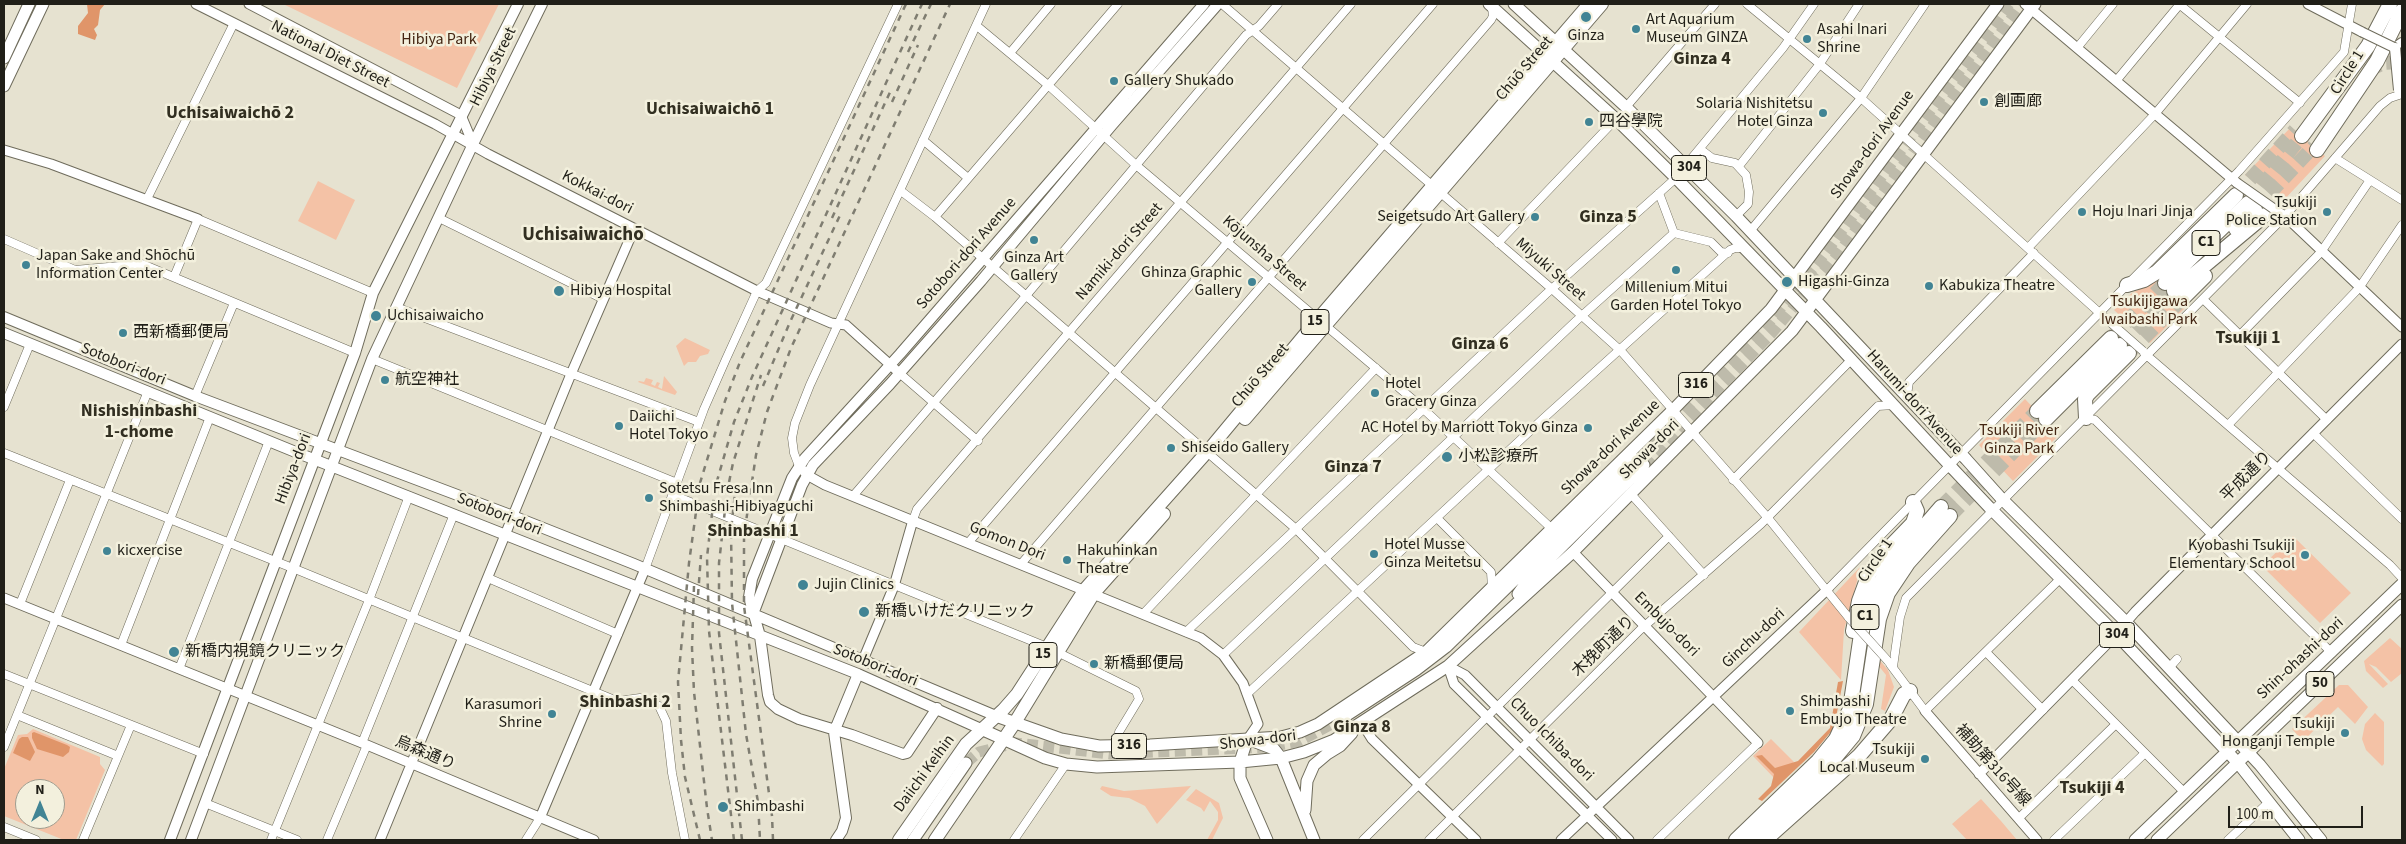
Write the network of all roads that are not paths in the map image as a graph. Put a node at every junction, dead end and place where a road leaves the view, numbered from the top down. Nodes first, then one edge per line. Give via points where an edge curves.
1 (29, 4) edge
2 (43, 4) edge
3 (196, 4) edge
4 (250, 4) edge
5 (518, 4) edge
6 (542, 4) edge
7 (898, 4) edge
8 (986, 4) edge
9 (1051, 4) edge
10 (1118, 4) edge
11 (1204, 4) edge
12 (1218, 4) edge
13 (1222, 4) edge
14 (1278, 4) edge
15 (1352, 4) edge
16 (1434, 4) edge
17 (1514, 4) edge
18 (1589, 4) edge
19 (1602, 4) edge
20 (1715, 4) edge
21 (1747, 4) edge
22 (1814, 4) edge
23 (1859, 4) edge
24 (1925, 4) edge
25 (1998, 4) edge
26 (2113, 4) edge
27 (2179, 4) edge
28 (2247, 4) edge
29 (2308, 4) edge
30 (2352, 4) edge
31 (2390, 4) edge
32 (1491, 5) edge
33 (2030, 5) edge
34 (2402, 11) edge
35 (234, 24) junction
36 (977, 26) junction
37 (2349, 26) junction
38 (1252, 31) junction
39 (2219, 37) junction
40 (1789, 40) junction
41 (1560, 46) junction
42 (2078, 48) junction
43 (2401, 48) edge
44 (1010, 53) junction
45 (4, 58) edge
46 (1549, 59) junction
47 (1820, 65) junction
48 (1296, 68) junction
49 (2357, 79) tunnel mouth
50 (2116, 81) junction
51 (4, 86) edge
52 (1048, 86) junction
53 (2401, 92) edge
54 (1861, 98) junction
55 (2300, 103) junction
56 (1626, 107) junction
57 (1342, 109) junction
58 (2155, 114) junction
59 (461, 115) junction
60 (1616, 119) junction
61 (1099, 132) junction
62 (452, 133) junction
63 (1901, 134) junction
64 (923, 140) junction
65 (2307, 141) junction
66 (1384, 143) junction
67 (473, 144) junction
68 (1700, 149) junction
69 (4, 150) edge
70 (1924, 154) junction
71 (2334, 158) junction
72 (1136, 165) junction
73 (1686, 165) junction
74 (1739, 166) junction
75 (968, 178) junction
76 (1676, 178) junction
77 (2370, 180) junction
78 (1436, 189) junction
79 (901, 191) junction
80 (1658, 193) junction
81 (146, 198) junction
82 (2250, 199) junction
83 (2402, 200) edge
84 (1182, 202) junction
85 (1736, 216) junction
86 (2285, 216) junction
87 (935, 217) junction
88 (439, 218) junction
89 (198, 219) junction
90 (2402, 225) edge
91 (634, 229) junction
92 (1751, 230) junction
93 (1674, 233) junction
94 (4, 239) edge
95 (1228, 242) junction
96 (1498, 243) junction
97 (1745, 248) junction
98 (2031, 251) junction
99 (2321, 252) junction
100 (1728, 253) junction
101 (987, 264) junction
102 (174, 276) junction
103 (1795, 276) junction
104 (1270, 278) junction
105 (2127, 285) joint
106 (2359, 288) junction
107 (1552, 289) junction
108 (1785, 290) junction
109 (757, 291) junction
110 (373, 293) junction
111 (1026, 297) junction
112 (603, 298) junction
113 (2203, 298) junction
114 (1815, 299) junction
115 (234, 302) junction
116 (396, 307) junction
117 (1807, 312) junction
118 (2101, 314) junction
119 (1582, 316) junction
120 (4, 317) edge
121 (1322, 322) junction
122 (838, 324) junction
123 (2402, 327) edge
124 (1068, 332) junction
125 (4, 333) edge
126 (2240, 335) junction
127 (30, 344) junction
128 (2402, 344) edge
129 (2130, 349) junction
130 (1620, 351) junction
131 (355, 353) junction
132 (372, 359) junction
133 (1852, 359) junction
134 (1376, 368) junction
135 (895, 370) junction
136 (2278, 372) junction
137 (571, 374) junction
138 (1114, 374) junction
139 (148, 392) junction
140 (1906, 395) junction
141 (195, 396) junction
142 (934, 403) junction
143 (1894, 405) junction
144 (4, 407) edge
145 (1156, 409) junction
146 (1423, 409) junction
147 (1673, 410) junction
148 (2042, 415) tunnel mouth
149 (210, 417) junction
150 (2086, 418) junction
151 (2327, 420) junction
152 (699, 422) junction
153 (2229, 424) junction
154 (1693, 430) junction
155 (548, 431) junction
156 (2314, 433) junction
157 (1455, 437) junction
158 (269, 441) junction
159 (978, 441) junction
160 (319, 444) junction
161 (338, 451) junction
162 (4, 453) edge
163 (1210, 455) junction
164 (1963, 456) junction
165 (314, 459) junction
166 (332, 466) junction
167 (799, 466) junction
168 (1951, 467) junction
169 (2278, 468) junction
170 (1490, 469) junction
171 (807, 474) junction
172 (70, 480) junction
173 (1733, 480) junction
174 (677, 484) junction
175 (1630, 493) junction
176 (106, 494) junction
177 (673, 494) junction
178 (1257, 495) junction
179 (409, 496) junction
180 (853, 496) junction
181 (2002, 499) junction
182 (1913, 502) junction
183 (1991, 509) junction
184 (454, 514) junction
185 (513, 516) junction
186 (1437, 518) junction
187 (1768, 518) junction
188 (2402, 519) edge
189 (171, 520) junction
190 (913, 520) junction
191 (1551, 528) junction
192 (1296, 529) junction
193 (506, 534) junction
194 (769, 534) junction
195 (2211, 535) junction
196 (1669, 536) junction
197 (782, 540) junction
198 (229, 543) junction
199 (968, 543) junction
200 (1573, 552) junction
201 (1327, 558) junction
202 (275, 562) junction
203 (1021, 564) junction
204 (291, 568) junction
205 (645, 569) junction
206 (1521, 573) junction
207 (1704, 575) junction
208 (488, 578) junction
209 (2402, 578) edge
210 (2060, 579) junction
211 (2402, 584) edge
212 (894, 586) junction
213 (638, 587) junction
214 (1492, 588) junction
215 (1828, 589) junction
216 (1089, 591) junction
217 (1358, 591) junction
218 (1612, 592) junction
219 (4, 598) edge
220 (369, 600) junction
221 (1479, 602) junction
222 (20, 604) junction
223 (2402, 605) edge
224 (753, 614) junction
225 (1143, 614) junction
226 (1501, 616) junction
227 (412, 618) junction
228 (56, 619) junction
229 (2126, 622) junction
230 (1645, 625) junction
231 (1186, 632) junction
232 (618, 634) junction
233 (2116, 634) junction
234 (760, 636) junction
235 (463, 640) junction
236 (121, 645) junction
237 (1052, 650) junction
238 (1426, 652) junction
239 (1986, 652) junction
240 (2332, 653) junction
241 (1223, 655) junction
242 (2177, 659) dead end
243 (863, 660) junction
244 (1890, 664) junction
245 (1448, 666) junction
246 (2169, 668) junction
247 (179, 669) junction
248 (4, 674) edge
249 (858, 674) junction
250 (2072, 680) junction
251 (29, 683) junction
252 (227, 688) junction
253 (594, 691) junction
254 (1910, 691) junction
255 (1247, 694) junction
256 (244, 696) junction
257 (1715, 696) junction
258 (1852, 702) junction
259 (1497, 707) junction
260 (937, 708) junction
261 (2043, 710) junction
262 (1925, 712) junction
263 (17, 715) junction
264 (996, 716) junction
265 (1486, 717) junction
266 (1341, 719) tunnel mouth
267 (1362, 723) junction
268 (1014, 724) junction
269 (2116, 724) junction
270 (131, 725) junction
271 (318, 725) junction
272 (981, 729) junction
273 (835, 730) junction
274 (1003, 740) junction
275 (1247, 740) junction
276 (1530, 740) junction
277 (1758, 742) joint
278 (2237, 742) junction
279 (365, 744) junction
280 (1120, 746) junction
281 (4, 747) edge
282 (1520, 749) junction
283 (2227, 752) junction
284 (2145, 753) junction
285 (2248, 753) junction
286 (204, 754) junction
287 (118, 756) junction
288 (1281, 758) junction
289 (1240, 762) junction
290 (966, 763) tunnel mouth
291 (1210, 763) junction
292 (413, 764) junction
293 (1066, 764) junction
294 (2238, 764) junction
295 (1979, 774) junction
296 (1240, 778) junction
297 (1419, 784) junction
298 (2185, 793) junction
299 (2269, 802) junction
300 (205, 803) junction
301 (1596, 806) junction
302 (1588, 814) junction
303 (1453, 817) junction
304 (540, 818) junction
305 (2018, 818) junction
306 (1307, 822) junction
307 (4, 827) edge
308 (274, 831) junction
309 (837, 838) edge
310 (36, 840) edge
311 (83, 840) edge
312 (170, 840) edge
313 (190, 840) edge
314 (271, 840) edge
315 (297, 840) edge
316 (327, 840) edge
317 (380, 840) edge
318 (526, 840) edge
319 (594, 840) edge
320 (685, 840) edge
321 (899, 840) edge
322 (913, 840) edge
323 (935, 840) edge
324 (1014, 840) edge
325 (1267, 840) edge
326 (1314, 840) edge
327 (1363, 840) edge
328 (1429, 840) edge
329 (1476, 840) edge
330 (1562, 840) edge
331 (1612, 840) edge
332 (1629, 840) edge
333 (1657, 840) edge
334 (1736, 840) edge
335 (1751, 840) edge
336 (1765, 840) edge
337 (2037, 840) edge
338 (2054, 840) edge
339 (2135, 840) edge
340 (2157, 840) edge
341 (2228, 840) edge
342 (2299, 840) edge
343 (2321, 840) edge

1 - 45 main road
2 - 51 main road
3 - 35 street, National Diet Street
4 - 59 street, National Diet Street
5 - 59 main road, Hibiya Street
6 - 67 main road, Hibiya Street
7 - 109 street via 766,283
8 - 36 street
9 - 44 street
10 - 52 street
11 - 61 main road, Sotobori-dori Avenue
12 - 61 main road, Sotobori-dori Avenue
13 - 38 street, Miyuki Street
14 - 38 street
15 - 48 street, Namiki-dori Street
16 - 57 street
17 - 41 main road, Harumi-dori Avenue / 304
18 - 41 highway, Chūō Street / 15
19 - 41 highway, Chūō Street / 15
20 - 56 street
21 - 40 street
22 - 40 street
23 - 47 street
24 - 54 street
25 - 63 main road, Showa-dori Avenue / 316
26 - 42 street
27 - 39 street
27 - 50 street
28 - 39 street
29 - 37 street
30 - 37 street
31 - 65 highway, Circle 1 via 2368,46
32 - 46 main road, Harumi-dori Avenue / 304
32 - 66 street via 1491,20
33 - 42 street
33 - 70 main road, 316
34 - 65 highway, Circle 1 via 2354,99 2339,118
35 - 62 street, National Diet Street
35 - 81 street
36 - 44 street, Kōjunsha Street
36 - 64 street
37 - 43 street, bridge
37 - 55 street via 2344,52
38 - 48 street, Miyuki Street
38 - 72 street
39 - 55 street
39 - 58 street
40 - 47 street
40 - 68 street
41 - 46 highway, Chūō Street / 15
41 - 56 main road, Harumi-dori Avenue / 304
42 - 50 street
43 - 53 main road, bridge
44 - 52 street, Kōjunsha Street
46 - 60 main road, Harumi-dori Avenue / 304
46 - 78 highway, Chūō Street / 15
47 - 54 street
47 - 74 street
48 - 57 street, Miyuki Street
48 - 84 street, Namiki-dori Street
49 - 65 highway
50 - 58 street
52 - 61 street, Kōjunsha Street
52 - 75 street
53 - 71 street via 2380,106
54 - 63 street
54 - 92 street
55 - 82 street
56 - 73 main road, Harumi-dori Avenue / 304
57 - 66 street, Miyuki Street
57 - 95 street
58 - 82 street
58 - 98 street
59 - 62 main road, Hibiya-dori
59 - 67 street
60 - 76 main road, Harumi-dori Avenue / 304
60 - 96 street
61 - 72 street, Kōjunsha Street
61 - 101 main road, Sotobori-dori Avenue
62 - 67 street, Kokkai-dori
62 - 110 main road, Hibiya-dori
63 - 70 street
63 - 103 main road, Showa-dori Avenue / 316
64 - 75 street
64 - 79 street
66 - 78 street, Miyuki Street
66 - 104 street
67 - 88 main road, Hibiya-dori
67 - 91 street, Kokkai-dori
68 - 73 street
68 - 74 street via 1712,158
69 - 81 street
70 - 98 street
70 - 114 main road, 316
71 - 77 street
71 - 86 street
72 - 84 street, Kōjunsha Street
72 - 111 street
73 - 85 main road, Harumi-dori Avenue / 304
74 - 85 street via 1746,175 1750,192 1748,204
75 - 87 street
76 - 80 street
76 - 97 main road, Harumi-dori Avenue / 304
77 - 83 street
77 - 99 street
78 - 96 street, Miyuki Street
78 - 121 highway, Chūō Street / 15
79 - 87 street
79 - 122 street
80 - 93 street
80 - 107 street
81 - 89 street
82 - 82 highway, C1 via 2174,291
82 - 86 street
82 - 105 highway via 2157,272
84 - 95 street, Kōjunsha Street
84 - 124 street, Namiki-dori Street
85 - 92 main road, Harumi-dori Avenue / 304
86 - 99 street
86 - 113 street
87 - 101 street
88 - 112 street
88 - 116 main road, Hibiya-dori
89 - 102 street
89 - 110 street
90 - 106 street
91 - 109 street, Kokkai-dori
91 - 112 street
92 - 103 main road, Harumi-dori Avenue / 304
93 - 100 street via 1711,242 1721,252
93 - 119 street
94 - 102 street via 75,270 142,264
95 - 104 street, Kōjunsha Street
95 - 138 street
96 - 107 street, Miyuki Street
97 - 100 street via 1735,248
97 - 108 main road, Harumi-dori Avenue / 304
98 - 118 street
98 - 140 street via 1909,382
99 - 106 street
99 - 126 street
100 - 130 street
101 - 111 street
101 - 135 main road, Sotobori-dori Avenue
102 - 115 street
103 - 108 main road, Showa-dori Avenue / 316
103 - 114 main road, Harumi-dori Avenue / 304
104 - 121 street, Kōjunsha Street
104 - 145 street
105 - 118 street, Ginchu-dori
106 - 123 street
106 - 136 street
107 - 119 street, Miyuki Street
107 - 146 street
108 - 117 main road, Harumi-dori Avenue / 304
108 - 147 main road, Showa-dori Avenue / 316 via 1771,309
109 - 122 street, Kokkai-dori
109 - 152 street
110 - 131 main road, Hibiya-dori
111 - 124 street
111 - 142 street
112 - 137 street
113 - 126 street
113 - 129 street
114 - 117 main road, Showa-dori / 316
114 - 140 main road, Harumi-dori Avenue / 304
115 - 131 street
115 - 141 street
116 - 132 main road, Hibiya-dori
116 - 137 street
117 - 133 main road, Harumi-dori Avenue / 304
117 - 154 main road, Showa-dori / 316
118 - 129 street, bridge
118 - 164 street, Ginchu-dori
119 - 130 street, Miyuki Street
119 - 157 street
120 - 141 main road, Sotobori-dori
121 - 134 street, Kōjunsha Street
121 - 163 highway, Chūō Street / 15
122 - 135 street, Kokkai-dori via 846,325
122 - 167 street via 795,423 792,446
124 - 138 street
124 - 159 street, Namiki-dori Street
125 - 127 main road, Sotobori-dori
126 - 136 street
127 - 139 main road, Sotobori-dori
127 - 144 street
128 - 151 street, 平成通り
129 - 148 highway
129 - 150 highway via 2088,394
129 - 153 street
130 - 147 street, Miyuki Street
130 - 170 street
131 - 160 main road, Hibiya-dori
132 - 155 street
132 - 161 main road, Hibiya-dori
133 - 143 main road, Harumi-dori Avenue / 304
133 - 173 street
134 - 146 street, Kōjunsha Street
134 - 178 street
135 - 142 street
135 - 167 main road, Sotobori-dori Avenue
135 - 171 main road, Sotobori-dori Avenue
136 - 151 street
136 - 153 street
137 - 152 street
137 - 155 street
138 - 145 street
138 - 199 street
139 - 149 main road, Sotobori-dori
139 - 176 street
140 - 164 main road, Harumi-dori Avenue / 304
141 - 160 main road, Sotobori-dori
142 - 159 street
142 - 180 street
143 - 168 main road, Harumi-dori Avenue / 304
143 - 187 street, 木挽町通り via 1878,406
145 - 163 street
145 - 203 street
146 - 157 street, Kōjunsha Street
146 - 192 street
147 - 154 street, Miyuki Street
147 - 191 main road, Showa-dori Avenue / 316
149 - 158 main road, Sotobori-dori
149 - 189 street
150 - 181 street
150 - 195 street via 2095,420
151 - 156 street, 平成通り
152 - 174 street
153 - 169 street
154 - 173 street, Miyuki Street
154 - 175 main road, Showa-dori / 316
155 - 174 street
155 - 185 street
156 - 169 street, 平成通り
156 - 188 street
157 - 170 street, Kōjunsha Street
157 - 201 street
158 - 165 main road, Sotobori-dori
158 - 198 street
159 - 190 street, Namiki-dori Street via 917,509
160 - 161 main road, Sotobori-dori
160 - 165 main road, Hibiya-dori
161 - 166 main road, Hibiya-dori
161 - 185 main road, Sotobori-dori
162 - 172 street
163 - 178 street
163 - 216 highway, Chūō Street / 15
164 - 168 street, Ginchu-dori
164 - 181 main road, Harumi-dori Avenue / 304, bridge
165 - 166 main road, Sotobori-dori
165 - 202 main road, Hibiya-dori
166 - 179 main road, Sotobori-dori
166 - 204 main road, Hibiya-dori
167 - 171 street, Gomon Dori
167 - 194 main road, Sotobori-dori Avenue
168 - 182 street, Ginchu-dori
168 - 183 main road, Harumi-dori Avenue / 304, bridge
169 - 195 street, 平成通り
169 - 209 street
170 - 186 street
170 - 191 street, Kōjunsha Street
171 - 180 street, Gomon Dori
171 - 197 main road
172 - 176 street
172 - 222 street
173 - 187 street, Miyuki Street
174 - 177 street
175 - 196 street
175 - 200 main road, Showa-dori / 316
176 - 189 street
176 - 228 street
177 - 194 street
177 - 205 street
178 - 192 street
178 - 225 street
179 - 184 main road, Sotobori-dori
179 - 220 street
180 - 190 street, Gomon Dori
181 - 183 street
181 - 229 main road, Harumi-dori Avenue / 304
182 - 215 street, Ginchu-dori
182 - 258 highway via 1917,511 1915,519 1869,574 1859,601 1852,637
183 - 210 main road, Harumi-dori Avenue / 304
183 - 244 street via 1906,598
184 - 193 main road, Sotobori-dori
184 - 227 street
185 - 193 street
185 - 205 main road, Sotobori-dori
186 - 214 street via 1491,572
186 - 217 street
187 - 207 street, 木挽町通り
187 - 215 street, Miyuki Street
189 - 198 street
189 - 236 street
190 - 199 street, Gomon Dori
190 - 212 street
191 - 214 main road, Showa-dori Avenue / 316
192 - 201 street
192 - 231 street
193 - 208 street
193 - 213 main road, Sotobori-dori
194 - 197 street
194 - 224 main road via 749,589
195 - 229 street, 平成通り
195 - 240 street
196 - 207 street
196 - 218 street
197 - 212 street
197 - 224 main road
198 - 202 street
198 - 247 street
199 - 203 street, Gomon Dori
200 - 218 street, Embujo-dori
200 - 226 main road, Showa-dori / 316
201 - 217 street
201 - 241 street
202 - 204 street
202 - 252 main road, Hibiya-dori
203 - 216 street, Gomon Dori
204 - 220 street
204 - 256 main road, Hibiya-dori
205 - 213 street
205 - 224 main road, Sotobori-dori
206 - 221 main road, 316
206 - 226 main road, Showa-dori / 316 via 1641,462 1528,580
206 - 266 main road, 316 via 1432,659
207 - 230 street, 木挽町通り
208 - 232 street
208 - 235 street
210 - 233 main road, Harumi-dori Avenue / 304
210 - 239 street
211 - 240 main road, Shin-ohashi-dori / 50
212 - 237 street
212 - 243 street
213 - 232 street
213 - 234 main road, Sotobori-dori
214 - 221 main road, Showa-dori Avenue / 316
215 - 244 street, Miyuki Street, bridge
215 - 257 street, Ginchu-dori
216 - 225 street, Gomon Dori
216 - 237 highway, Chūō Street / 15
217 - 238 street via 1413,647
217 - 255 street
218 - 230 street, Embujo-dori
218 - 259 street
219 - 222 street, 烏森通り
220 - 227 street
220 - 271 street
221 - 238 main road, Showa-dori Avenue / 316
222 - 228 street, 烏森通り
223 - 285 main road, Shin-ohashi-dori / 50
224 - 234 main road
224 - 243 main road, Sotobori-dori
225 - 231 street, Gomon Dori
226 - 245 main road, Showa-dori / 316
227 - 235 street
227 - 279 street
228 - 236 street, 烏森通り
228 - 251 street
229 - 233 street, 平成通り
229 - 246 main road, Harumi-dori Avenue / 304
230 - 257 street, Embujo-dori
230 - 276 street, 木挽町通り
231 - 241 street, Gomon Dori via 1201,638
232 - 253 street
233 - 250 street, 平成通り
233 - 283 main road, Harumi-dori Avenue / 304
234 - 249 main road, Sotobori-dori
234 - 273 main road via 770,702 787,714
235 - 253 street
235 - 292 street
236 - 247 street, 烏森通り
237 - 264 highway, Chūō Street / 15
237 - 268 highway, Chūō Street / 15
237 - 280 street via 1136,691 1138,704 1119,732
238 - 275 main road, Showa-dori Avenue / 316 via 1318,724 1281,737
239 - 261 street
239 - 262 street
240 - 278 main road, Shin-ohashi-dori / 50
241 - 255 street, Gomon Dori via 1238,674
242 - 246 street
243 - 264 main road, Sotobori-dori
244 - 254 street, Miyuki Street
245 - 259 street, Chuo Ichiba-dori via 1465,675
245 - 265 street via 1454,684
245 - 267 main road, Showa-dori / 316
246 - 278 main road, Harumi-dori Avenue / 304
247 - 252 street, 烏森通り
248 - 251 street
249 - 260 main road, Sotobori-dori
249 - 273 main road
250 - 261 street, 平成通り
250 - 269 street
251 - 263 street
251 - 270 street
252 - 256 street, 烏森通り
252 - 286 main road, Hibiya-dori
253 - 304 street
253 - 320 street via 619,701 640,698 662,710
254 - 262 street, Miyuki Street
254 - 336 highway via 1904,694 1891,719 1859,756
255 - 275 street, Gomon Dori via 1258,724
256 - 271 street, 烏森通り
256 - 300 main road, Hibiya-dori
257 - 277 street, Embujo-dori
257 - 301 street, Ginchu-dori
258 - 334 highway, Circle 1 / C1 via 1845,723 1831,746
258 - 335 highway, Circle 1 / C1 via 1861,634 1874,592 1896,559 1945,512 1888,593 1879,618 1866,704 1853,736 1823,772
259 - 265 street
259 - 276 street, Chuo Ichiba-dori
260 - 272 main road, Sotobori-dori
260 - 273 main road via 907,753 903,754
261 - 295 street, 平成通り
262 - 295 street, 補助第316号線
263 - 281 street
263 - 287 street
264 - 268 main road, Showa-dori / 316
264 - 272 highway, Chūō Street / 15
265 - 282 street
265 - 297 street
267 - 288 main road, Showa-dori / 316 via 1320,747
267 - 297 street via 1372,739
267 - 306 main road via 1340,746 1314,765 1305,794
268 - 274 highway, Chūō Street / 15
268 - 280 main road, Showa-dori / 316 via 1079,743
269 - 284 street
269 - 305 street
270 - 286 street
270 - 287 street
271 - 279 street, 烏森通り
271 - 308 street
272 - 274 main road, Showa-dori / 316
272 - 321 highway, Daiichi Keihin / 15 via 959,753
273 - 309 main road via 846,818
274 - 293 main road, Showa-dori / 316
274 - 323 highway, 15
275 - 280 main road, Showa-dori / 316
275 - 288 main road, 316 via 1274,749
275 - 289 main road
276 - 282 street, 木挽町通り
276 - 301 street, Chuo Ichiba-dori
277 - 333 street
278 - 283 main road, Shin-ohashi-dori / 50
278 - 285 main road, Harumi-dori Avenue / 304
279 - 292 street, 烏森通り
279 - 316 street
282 - 302 street
282 - 303 street, 木挽町通り
283 - 294 main road, Harumi-dori Avenue / 304
283 - 298 main road, Shin-ohashi-dori / 50
284 - 298 street
284 - 338 street
285 - 294 main road, Shin-ohashi-dori / 50
285 - 343 main road, Harumi-dori Avenue / 304
286 - 312 main road, Hibiya-dori
287 - 311 street
288 - 289 main road, Showa-dori / 316
288 - 306 main road, 316
289 - 291 main road, Showa-dori / 316
289 - 296 main road
290 - 322 main road
291 - 293 main road, Showa-dori / 316 via 1096,768
291 - 296 main road, 316
292 - 304 street, 烏森通り
292 - 317 street
293 - 324 street
294 - 299 main road, Harumi-dori Avenue / 304
294 - 340 main road, Shin-ohashi-dori / 50
295 - 305 street, 補助第316号線
296 - 325 main road
297 - 303 street
297 - 327 street
298 - 339 main road, Shin-ohashi-dori / 50
299 - 341 street
299 - 342 main road, Harumi-dori Avenue / 304
300 - 308 street
300 - 313 main road, Hibiya-dori
301 - 302 street, Ginchu-dori
301 - 332 street, Chuo Ichiba-dori
302 - 330 street, Ginchu-dori
302 - 331 street
303 - 328 street, 木挽町通り
303 - 329 street
304 - 318 street
304 - 319 street, 烏森通り
305 - 337 street, 補助第316号線
306 - 326 main road, 316
307 - 310 street
308 - 314 street
308 - 315 street

